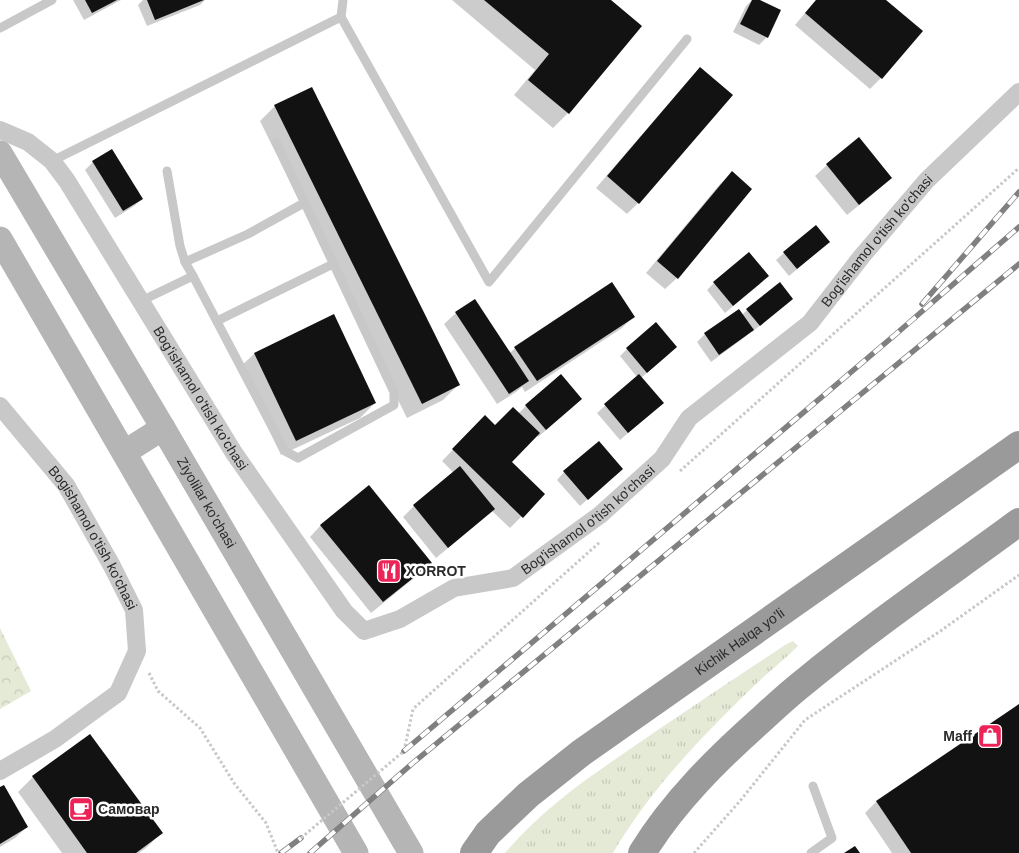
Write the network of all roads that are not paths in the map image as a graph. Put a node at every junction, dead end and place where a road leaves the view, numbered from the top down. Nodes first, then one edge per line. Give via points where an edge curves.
1 (343, 0) edge
2 (47, 1) edge
3 (341, 17) junction
4 (0, 28) edge
5 (687, 39) dead end
6 (1019, 92) edge
7 (0, 130) edge
8 (276, 142) dead end
9 (0, 153) edge
10 (52, 161) junction
11 (167, 171) dead end
12 (304, 203) junction
13 (0, 239) edge
14 (185, 262) junction
15 (333, 264) junction
16 (193, 276) junction
17 (141, 301) junction
18 (217, 321) junction
19 (0, 406) edge
20 (164, 428) junction
21 (1019, 445) edge
22 (125, 452) junction
23 (1019, 522) edge
24 (0, 771) edge
25 (813, 786) dead end
26 (481, 843) edge
27 (356, 853) edge
28 (411, 853) edge
29 (642, 853) edge
30 (811, 853) edge

1 - 3 lane
2 - 4 lane
3 - 5 lane via 489,282
3 - 10 lane
6 - 17 street, Bog'ishamol o'tish ko'chasi via 927,180 810,323 689,418 662,459 600,515 513,578 454,588 400,619 364,631 344,611 234,453
7 - 10 street, Bog'ishamol o'tish ko'chasi via 28,142
8 - 12 lane
9 - 20 main road, Ziyolilar ko'chasi
10 - 17 street, Bog'ishamol o'tish ko'chasi
11 - 14 lane
12 - 14 lane via 248,234
12 - 15 lane
13 - 22 main road
14 - 16 lane
15 - 18 lane
15 - 18 lane via 394,392 394,405 298,458 285,450
16 - 17 lane
16 - 18 lane
19 - 24 street, Bogishamol o'tish ko'chasi via 66,485 112,566 134,610 137,651 118,693 55,739
20 - 22 main road
20 - 28 main road, Ziyolilar ko'chasi
21 - 26 highway, Kichik Halqa yo'li via 582,753 528,795
22 - 27 main road
23 - 29 highway via 802,683 712,766 681,799
25 - 30 lane via 832,838

